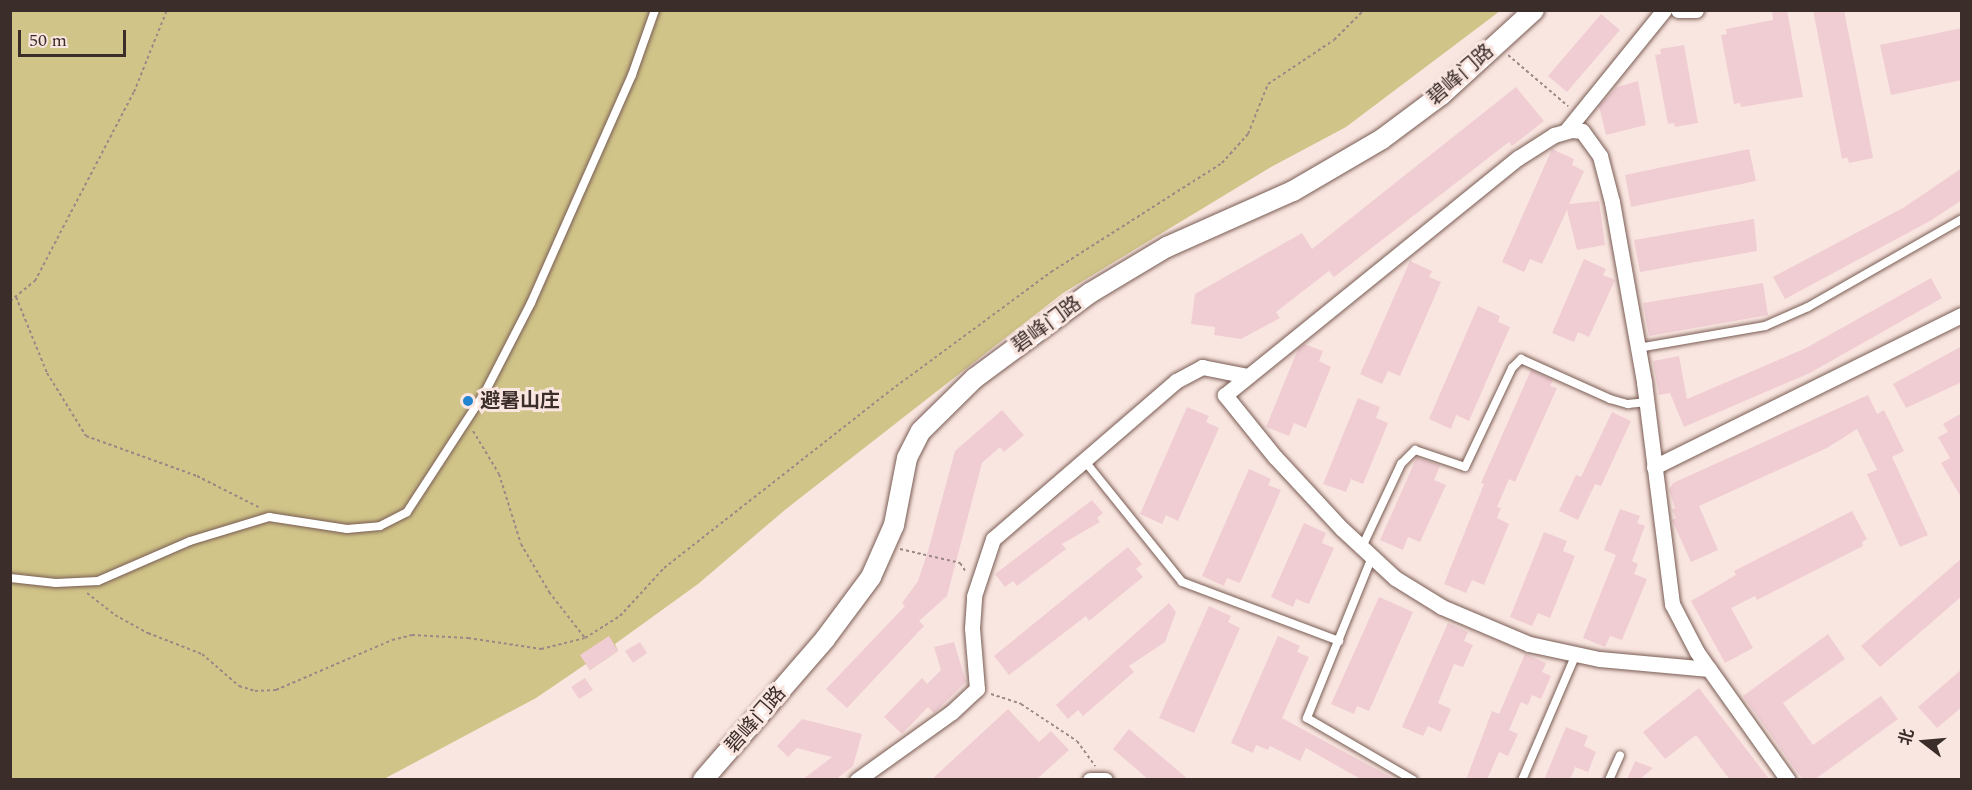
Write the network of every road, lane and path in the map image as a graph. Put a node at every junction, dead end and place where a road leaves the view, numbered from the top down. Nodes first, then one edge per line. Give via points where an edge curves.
1 (167, 10) edge
2 (655, 10) edge
3 (1364, 10) edge
4 (1534, 10) edge
5 (1664, 10) edge
6 (1678, 10) edge
7 (1696, 10) edge
8 (1496, 45) junction
9 (1579, 115) junction
10 (1566, 131) junction
11 (1962, 219) edge
12 (16, 297) junction
13 (10, 301) edge
14 (1962, 315) edge
15 (1638, 348) junction
16 (1248, 376) junction
17 (1647, 402) junction
18 (466, 421) junction
19 (1084, 460) junction
20 (1654, 467) junction
21 (283, 519) junction
22 (884, 546) junction
23 (1367, 552) junction
24 (10, 578) edge
25 (80, 583) junction
26 (965, 583) dead end
27 (585, 638) junction
28 (1339, 640) junction
29 (1576, 654) junction
30 (1709, 669) junction
31 (977, 689) junction
32 (1620, 755) dead end
33 (1100, 779) edge
34 (703, 780) edge
35 (857, 780) edge
36 (1413, 780) edge
37 (1522, 780) edge
38 (1609, 780) edge
39 (1788, 780) edge

1 - 12 path via 134,92 35,281
2 - 18 lane via 632,75 531,303
3 - 27 path via 1334,40 1268,84 1248,134 1222,162 1051,273 891,390 664,568 620,616
4 - 8 street, 碧峰门路
5 - 9 street
6 - 7 street
8 - 9 path
8 - 22 street, 碧峰门路 via 1441,95 1382,139 1293,191 1167,247 1090,293 975,378 921,431 907,458 894,525
9 - 10 street
10 - 15 street via 1582,132 1600,156
10 - 16 street via 1518,158
11 - 15 lane via 1808,307 1764,326
12 - 13 path
12 - 21 path via 47,373 86,436 197,476
14 - 20 street
15 - 17 street
16 - 19 street via 1202,367 1176,381
16 - 23 street via 1225,395 1275,457
17 - 20 street
17 - 23 lane via 1628,404 1610,399 1521,360 1512,368 1466,467 1414,450 1401,464
18 - 21 lane via 408,512 380,526 347,529
18 - 27 path via 499,474 521,544 549,592
19 - 28 lane via 1182,582
19 - 31 street via 993,539 974,596 972,628
20 - 30 street via 1672,604
21 - 25 lane via 269,518 217,531 98,581
22 - 26 path via 960,563 967,573
22 - 34 street, 碧峰门路 via 871,578 825,639
23 - 28 lane
23 - 29 street via 1395,578 1442,607 1529,644
24 - 25 lane
25 - 27 path via 91,599 116,615 202,654 239,686 255,691 276,690 412,635 468,638 541,649
28 - 36 lane via 1307,718
29 - 30 street
29 - 37 lane
30 - 39 street
31 - 33 path via 1021,704 1077,741
31 - 35 street via 952,712
32 - 38 lane

